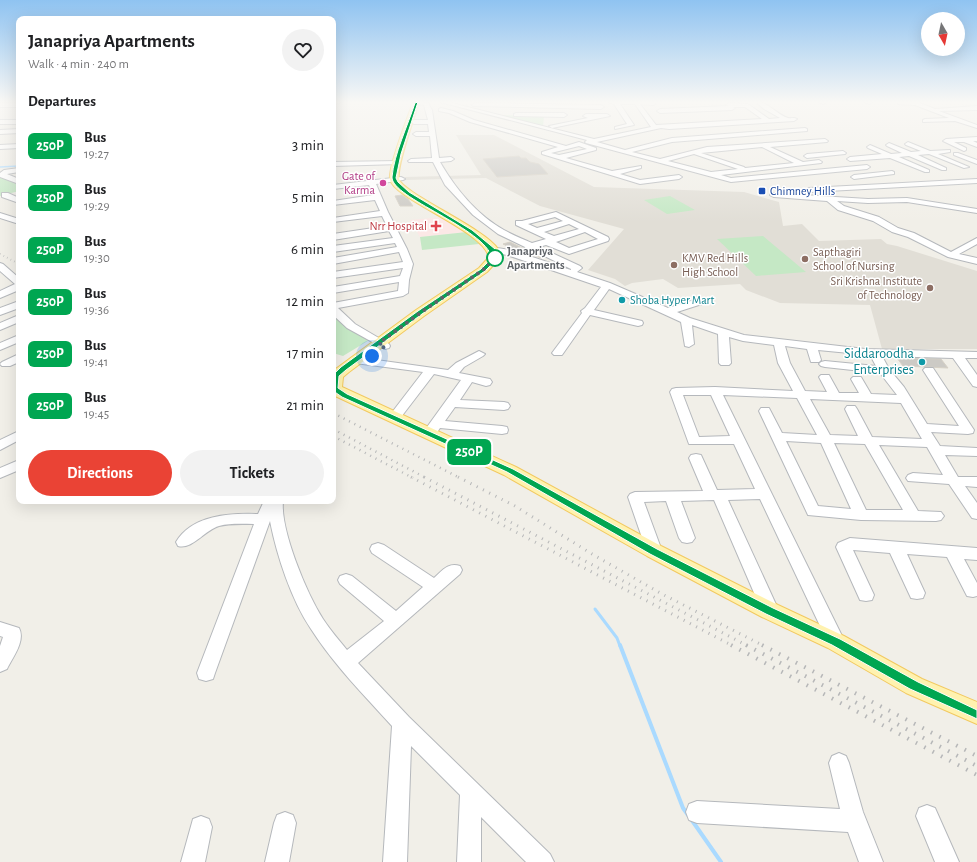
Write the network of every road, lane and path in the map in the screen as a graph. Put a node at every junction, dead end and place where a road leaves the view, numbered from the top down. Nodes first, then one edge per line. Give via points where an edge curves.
1 (405, 142) edge
2 (408, 142) edge
3 (433, 142) edge
4 (549, 142) edge
5 (589, 142) edge
6 (642, 142) edge
7 (663, 142) edge
8 (695, 142) edge
9 (716, 142) edge
10 (757, 142) edge
11 (806, 142) edge
12 (949, 142) edge
13 (618, 144) dead end
14 (698, 144) junction
15 (908, 144) dead end
16 (931, 144) dead end
17 (763, 145) junction
18 (889, 145) dead end
19 (16, 146) edge
20 (0, 147) edge
21 (566, 147) junction
22 (604, 147) junction
23 (645, 147) junction
24 (678, 147) dead end
25 (818, 147) dead end
26 (870, 147) dead end
27 (708, 149) junction
28 (775, 151) junction
29 (948, 151) junction
30 (622, 152) junction
31 (856, 152) dead end
32 (930, 152) junction
33 (655, 153) dead end
34 (694, 153) junction
35 (843, 153) dead end
36 (910, 154) junction
37 (977, 155) edge
38 (890, 156) junction
39 (560, 157) junction
40 (640, 157) junction
41 (786, 157) junction
42 (673, 158) junction
43 (869, 158) junction
44 (452, 159) dead end
45 (772, 159) dead end
46 (436, 160) junction
47 (591, 160) dead end
48 (412, 161) dead end
49 (659, 162) junction
50 (743, 162) dead end
51 (977, 162) edge
52 (577, 163) junction
53 (729, 163) junction
54 (800, 164) junction
55 (0, 165) edge
56 (16, 167) edge
57 (336, 167) edge
58 (639, 167) dead end
59 (867, 167) dead end
60 (966, 167) dead end
61 (16, 168) edge
62 (594, 168) junction
63 (748, 169) junction
64 (944, 169) dead end
65 (582, 171) dead end
66 (728, 171) junction
67 (817, 171) junction
68 (927, 171) dead end
69 (656, 172) dead end
70 (397, 174) junction
71 (613, 174) junction
72 (707, 174) junction
73 (766, 176) junction
74 (16, 177) edge
75 (10, 178) junction
76 (679, 178) dead end
77 (631, 179) junction
78 (16, 181) edge
79 (977, 181) edge
80 (372, 182) junction
81 (336, 185) edge
82 (336, 186) edge
83 (5, 195) dead end
84 (774, 195) dead end
85 (786, 196) junction
86 (377, 197) junction
87 (828, 198) junction
88 (16, 200) edge
89 (336, 203) edge
90 (977, 211) edge
91 (16, 212) edge
92 (385, 213) junction
93 (0, 214) edge
94 (336, 220) edge
95 (16, 221) edge
96 (571, 221) junction
97 (393, 228) junction
98 (587, 229) junction
99 (537, 231) junction
100 (336, 237) edge
101 (399, 240) junction
102 (551, 241) junction
103 (977, 241) edge
104 (532, 246) junction
105 (336, 249) edge
106 (403, 249) junction
107 (569, 252) junction
108 (503, 254) junction
109 (951, 255) junction
110 (579, 256) dead end
111 (336, 260) edge
112 (977, 261) edge
113 (408, 264) junction
114 (0, 266) edge
115 (570, 273) junction
116 (336, 275) edge
117 (404, 278) junction
118 (0, 283) edge
119 (16, 285) edge
120 (607, 285) junction
121 (16, 287) edge
122 (16, 288) edge
123 (336, 289) edge
124 (0, 295) edge
125 (698, 302) dead end
126 (16, 305) edge
127 (336, 306) edge
128 (336, 310) edge
129 (586, 311) junction
130 (0, 312) edge
131 (667, 312) junction
132 (16, 319) edge
133 (686, 320) junction
134 (638, 323) dead end
135 (0, 327) edge
136 (724, 332) junction
137 (16, 339) edge
138 (780, 342) junction
139 (689, 344) dead end
140 (382, 345) junction
141 (812, 346) junction
142 (0, 347) edge
143 (874, 352) junction
144 (558, 353) dead end
145 (479, 354) dead end
146 (956, 354) junction
147 (977, 355) edge
148 (16, 359) edge
149 (360, 361) junction
150 (725, 363) dead end
151 (6, 364) dead end
152 (431, 370) junction
153 (884, 370) junction
154 (929, 370) dead end
155 (451, 374) junction
156 (825, 377) dead end
157 (469, 378) junction
158 (336, 379) edge
159 (857, 379) dead end
160 (486, 382) dead end
161 (977, 383) edge
162 (336, 390) edge
163 (715, 391) junction
164 (802, 395) junction
165 (835, 396) junction
166 (867, 398) junction
167 (905, 400) junction
168 (451, 403) junction
169 (504, 406) dead end
170 (851, 409) dead end
171 (765, 411) dead end
172 (394, 418) junction
173 (921, 428) junction
174 (433, 429) junction
175 (502, 430) dead end
176 (16, 437) edge
177 (778, 437) junction
178 (825, 438) junction
179 (738, 440) junction
180 (868, 440) junction
181 (0, 446) edge
182 (933, 447) junction
183 (977, 452) edge
184 (696, 458) dead end
185 (16, 466) edge
186 (0, 474) edge
187 (913, 478) dead end
188 (953, 480) junction
189 (977, 482) edge
190 (765, 494) junction
191 (715, 495) junction
192 (672, 497) junction
193 (270, 504) edge
194 (276, 504) edge
195 (976, 512) edge
196 (861, 514) junction
197 (914, 516) junction
198 (936, 516) dead end
199 (262, 519) junction
200 (687, 538) dead end
201 (184, 542) dead end
202 (896, 548) junction
203 (378, 549) dead end
204 (654, 551) junction
205 (952, 552) junction
206 (977, 554) edge
207 (454, 570) dead end
208 (346, 580) dead end
209 (434, 587) junction
210 (973, 591) dead end
211 (917, 592) dead end
212 (866, 595) dead end
213 (770, 611) junction
214 (396, 621) junction
215 (0, 629) edge
216 (836, 642) junction
217 (346, 662) junction
218 (0, 664) edge
219 (206, 673) dead end
220 (977, 713) edge
221 (402, 723) junction
222 (839, 763) dead end
223 (471, 792) junction
224 (697, 812) dead end
225 (927, 816) dead end
226 (856, 821) junction
227 (285, 823) dead end
228 (202, 827) dead end
229 (193, 862) edge
230 (277, 862) edge
231 (395, 862) edge
232 (469, 862) edge
233 (542, 862) edge
234 (871, 862) edge
235 (947, 862) edge

1 - 70 main road via 400,154
2 - 70 main road
3 - 46 street
4 - 21 street
5 - 22 street
6 - 23 street
7 - 23 street
8 - 14 street
9 - 14 street
10 - 17 street
11 - 17 street
12 - 37 street
13 - 22 street
14 - 24 street
14 - 27 street
15 - 32 street
16 - 29 street
17 - 27 street
17 - 28 street
18 - 36 street
19 - 20 street
21 - 39 street via 544,153
21 - 39 street via 579,144 594,149
22 - 30 street
23 - 30 street
25 - 28 street
26 - 38 street
27 - 34 street
28 - 41 street
29 - 32 street
29 - 51 street
30 - 40 street
31 - 43 street
32 - 36 street
32 - 60 street
33 - 40 street
34 - 42 street
34 - 53 street
35 - 41 street
36 - 38 street
36 - 64 street
38 - 43 street
38 - 68 street
39 - 52 street
40 - 49 street
41 - 45 street
41 - 54 street
42 - 49 street
42 - 66 street
43 - 54 street
43 - 67 street via 895,172 840,180
44 - 46 street
46 - 48 street
46 - 104 street via 448,183 476,213 501,232
47 - 52 street
49 - 72 street
50 - 53 street
52 - 62 street
53 - 63 street
54 - 63 street
54 - 67 street
55 - 56 street
57 - 70 street
58 - 71 street
59 - 67 street
61 - 75 street via 2,175
62 - 65 street
62 - 71 street
63 - 66 street
63 - 73 street
66 - 72 street
67 - 73 street
69 - 77 street
70 - 80 street
70 - 81 street
70 - 108 main road via 401,184 464,221
71 - 77 street
72 - 73 street via 731,180
74 - 75 street
75 - 78 street
76 - 77 street via 643,182
79 - 85 street via 790,191
80 - 82 street
80 - 86 street
83 - 88 street
84 - 85 street
85 - 87 street
86 - 89 street
86 - 92 street
87 - 90 street via 907,200
87 - 109 street via 841,208 876,220
91 - 93 street
92 - 94 street
92 - 97 street
93 - 95 street
96 - 98 street
96 - 99 street
96 - 99 street via 556,214 517,222
97 - 100 street
97 - 101 street
98 - 102 street
98 - 107 street via 605,239
99 - 102 street
101 - 105 street
101 - 106 street
102 - 104 street
102 - 107 street
103 - 109 street
104 - 108 street
104 - 115 street via 577,268
106 - 111 street
106 - 113 street
107 - 110 street
108 - 115 street
108 - 140 main road via 494,267
109 - 112 street
113 - 116 street
113 - 117 street
114 - 119 street
115 - 120 street
117 - 123 street
117 - 127 street via 403,293
118 - 121 street
120 - 129 street
120 - 131 street
122 - 124 street
125 - 131 street
126 - 130 street
128 - 140 street via 351,326
129 - 134 street
129 - 144 street
131 - 133 street
132 - 135 street
133 - 136 street
133 - 139 street
136 - 138 street via 743,338
136 - 150 street
137 - 142 street
138 - 141 street
138 - 164 street via 784,363
140 - 149 main road
141 - 143 street
141 - 153 street via 820,362
143 - 146 street
143 - 153 street
145 - 155 street via 460,365
146 - 147 street
146 - 161 street
148 - 151 street
149 - 152 street
149 - 158 main road via 344,378
152 - 155 street
152 - 172 street
153 - 167 street
154 - 173 street via 968,430
155 - 157 street
156 - 165 street
157 - 160 street
157 - 168 street
159 - 166 street
162 - 172 main road
163 - 164 street
163 - 179 street
163 - 179 street via 676,392 694,441
164 - 165 street
164 - 178 street
165 - 166 street
166 - 167 street
167 - 173 street
168 - 169 street
168 - 174 street
170 - 180 street
171 - 177 street
172 - 174 main road
173 - 182 street
174 - 175 street
174 - 204 main road
176 - 181 street
177 - 178 street
177 - 196 street via 813,510
178 - 180 street
178 - 196 street
179 - 190 street
180 - 182 street
180 - 197 street
182 - 183 street
182 - 188 street
184 - 191 street
185 - 186 street
187 - 188 street
188 - 189 street
188 - 195 street
190 - 191 street
190 - 216 street
191 - 192 street
191 - 213 street
192 - 200 street
192 - 204 street via 635,498
193 - 199 street
194 - 217 street via 282,543 302,595 317,624
196 - 197 street
197 - 198 street
199 - 201 street via 240,518 208,523
199 - 219 street
202 - 205 street
202 - 211 street
202 - 212 street via 850,544 844,546
203 - 209 street
204 - 213 main road
205 - 206 street
205 - 210 street
207 - 209 street
208 - 214 street
209 - 214 street
213 - 216 main road
214 - 217 street
215 - 218 street via 13,633 11,643
216 - 220 main road via 914,686
217 - 221 street
221 - 223 street
221 - 231 street
222 - 226 street
223 - 232 street
223 - 233 street
224 - 226 street
225 - 235 street
226 - 234 street
227 - 230 street
228 - 229 street

